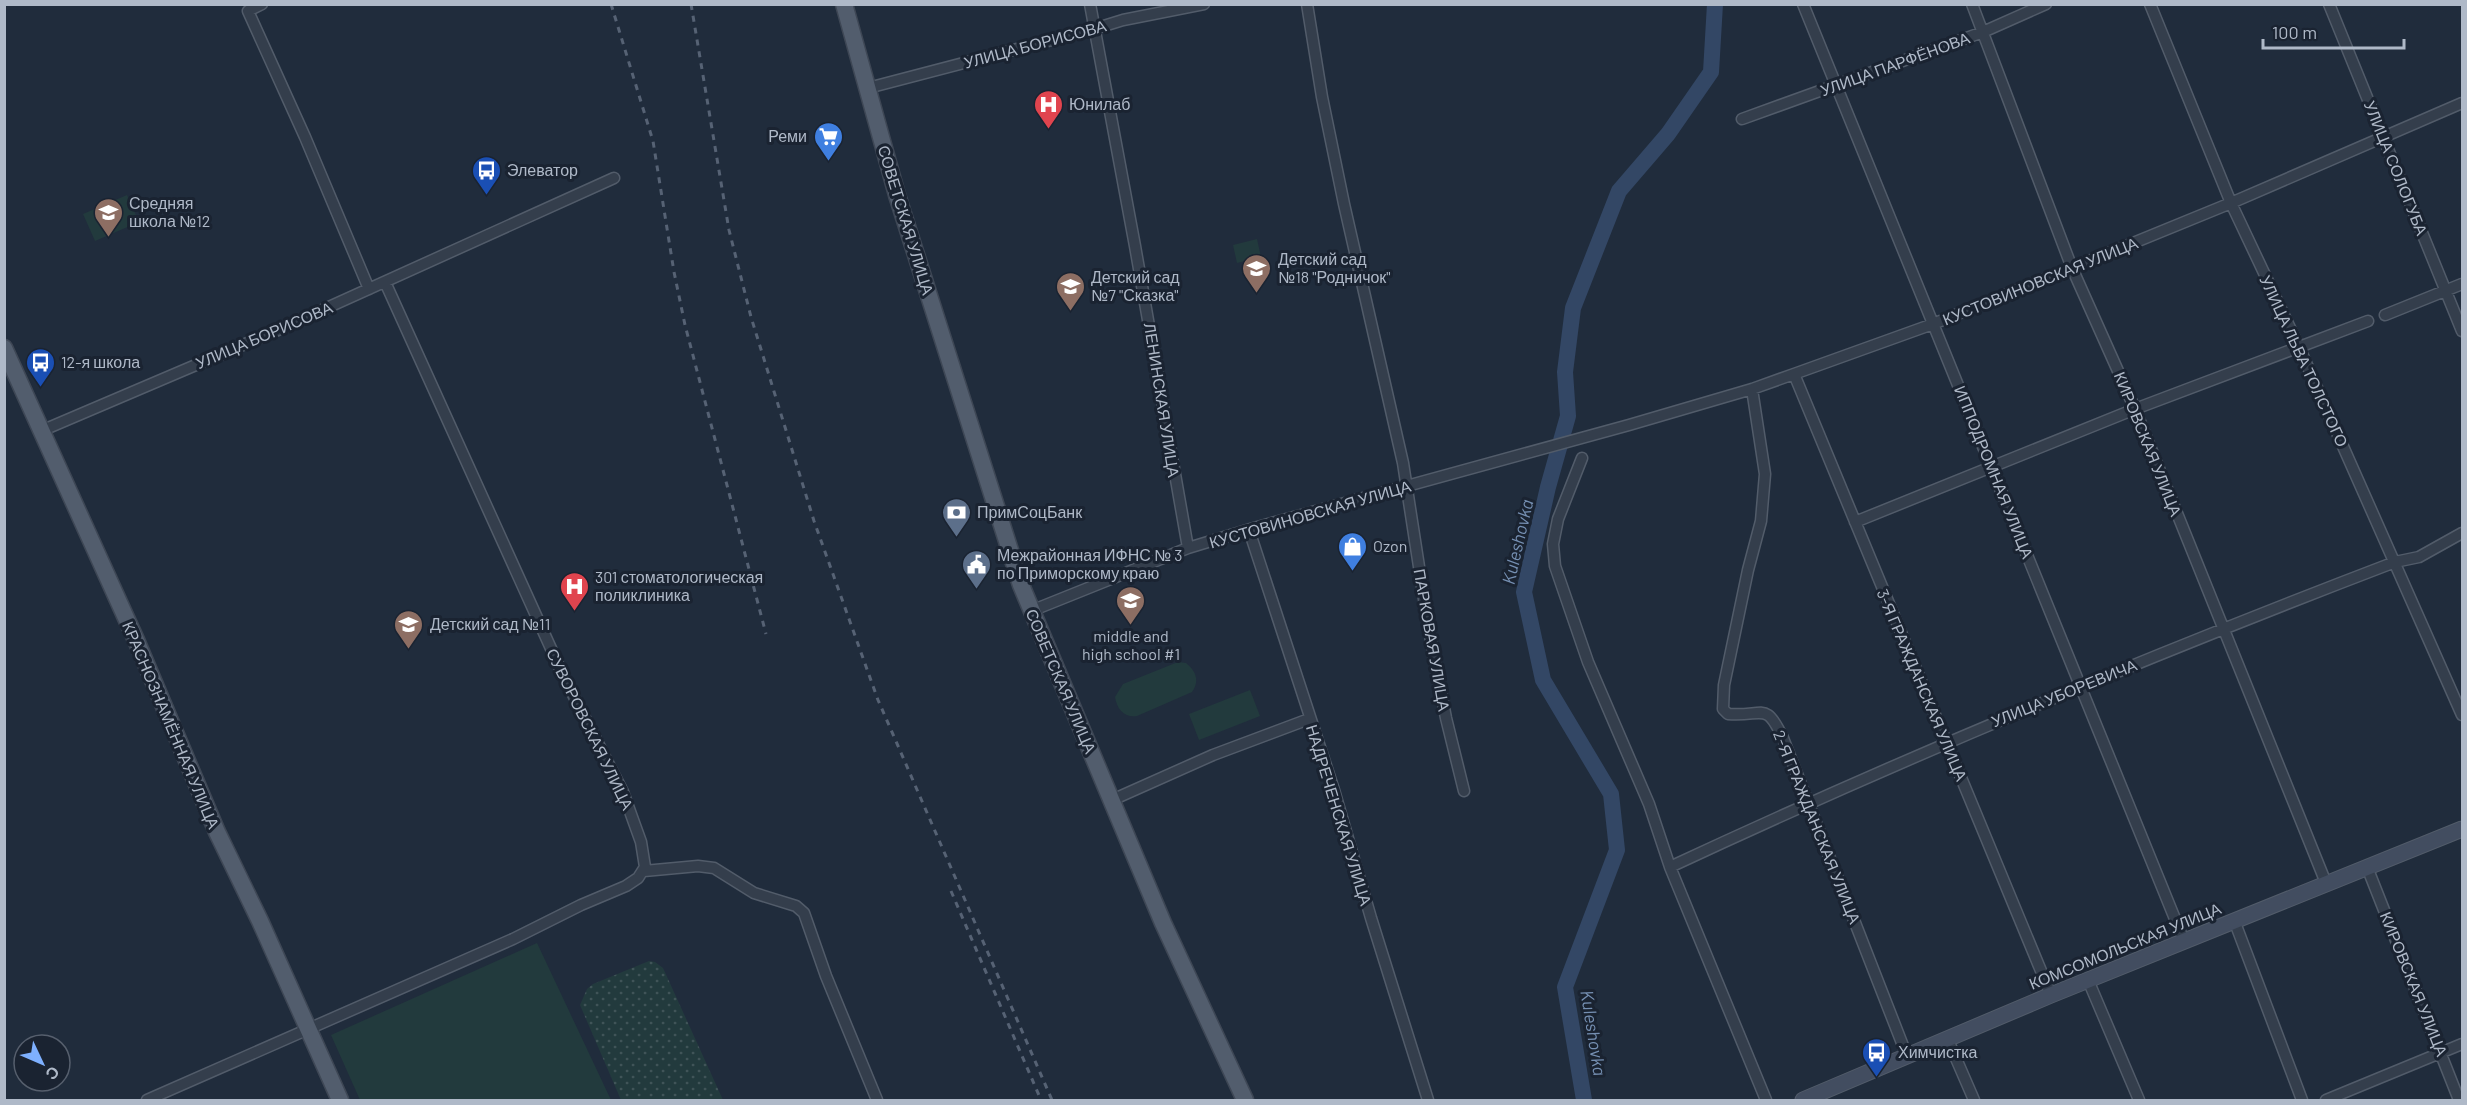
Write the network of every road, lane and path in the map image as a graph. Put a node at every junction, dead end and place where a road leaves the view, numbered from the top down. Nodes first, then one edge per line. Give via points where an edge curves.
1 (262, 4) edge
2 (844, 4) edge
3 (1090, 4) edge
4 (1204, 4) edge
5 (1307, 4) edge
6 (1803, 4) edge
7 (1972, 4) edge
8 (2046, 4) edge
9 (2150, 4) edge
10 (2329, 4) edge
11 (246, 8) edge
12 (1094, 29) junction
13 (1983, 32) junction
14 (1836, 87) junction
15 (868, 88) junction
16 (2463, 103) edge
17 (1742, 119) dead end
18 (2383, 137) junction
19 (614, 178) dead end
20 (2231, 203) junction
21 (2072, 268) junction
22 (385, 282) junction
23 (2463, 284) edge
24 (369, 289) junction
25 (2446, 291) junction
26 (2385, 315) dead end
27 (2368, 321) dead end
28 (1933, 324) junction
29 (2463, 331) edge
30 (2299, 347) junction
31 (4, 348) edge
32 (1794, 374) junction
33 (1752, 389) junction
34 (2135, 409) junction
35 (40, 431) junction
36 (1582, 458) dead end
37 (1993, 467) junction
38 (1407, 487) junction
39 (1855, 522) junction
40 (1249, 530) junction
41 (2463, 533) edge
42 (1188, 549) junction
43 (2395, 562) junction
44 (1031, 611) junction
45 (2222, 628) junction
46 (2081, 686) junction
47 (2463, 715) edge
48 (1309, 718) junction
49 (1946, 742) junction
50 (1464, 791) dead end
51 (1112, 800) junction
52 (1808, 802) junction
53 (2463, 829) edge
54 (1670, 867) junction
55 (2367, 867) junction
56 (644, 871) junction
57 (2326, 883) junction
58 (2234, 920) junction
59 (2184, 941) junction
60 (2088, 980) junction
61 (2051, 995) junction
62 (308, 1029) junction
63 (1948, 1040) junction
64 (2463, 1044) edge
65 (2442, 1052) junction
66 (1907, 1056) junction
67 (147, 1101) edge
68 (340, 1101) edge
69 (877, 1101) edge
70 (1245, 1101) edge
71 (1428, 1101) edge
72 (1766, 1101) edge
73 (1803, 1101) edge
74 (1974, 1101) edge
75 (2139, 1101) edge
76 (2302, 1101) edge
77 (2326, 1101) edge
78 (2459, 1101) edge

1 - 11 street
2 - 15 main road, СОВЕТСКАЯ УЛИЦА
3 - 12 street, ЛЕНИНСКАЯ УЛИЦА
4 - 12 street, УЛИЦА БОРИСОВА
5 - 38 street, ПАРКОВАЯ УЛИЦА via 1344,204
6 - 14 street, ИППОДРОМНАЯ УЛИЦА
7 - 13 street, КИРОВСКАЯ УЛИЦА
8 - 13 street, УЛИЦА ПАРФЁНОВА
9 - 20 street, УЛИЦА ЛЬВА ТОЛСТОГО
10 - 18 street, УЛИЦА СОЛОГУБА
11 - 24 street
12 - 15 street, УЛИЦА БОРИСОВА
12 - 42 street, ЛЕНИНСКАЯ УЛИЦА
13 - 14 street, УЛИЦА ПАРФЁНОВА
13 - 21 street, КИРОВСКАЯ УЛИЦА
14 - 17 street, УЛИЦА ПАРФЁНОВА
14 - 28 street, ИППОДРОМНАЯ УЛИЦА
15 - 44 main road, СОВЕТСКАЯ УЛИЦА via 897,195
16 - 18 street, КУСТОВИНОВСКАЯ УЛИЦА
18 - 20 street, КУСТОВИНОВСКАЯ УЛИЦА
18 - 25 street, УЛИЦА СОЛОГУБА
19 - 22 street, УЛИЦА БОРИСОВА
20 - 21 street, КУСТОВИНОВСКАЯ УЛИЦА
20 - 30 street, УЛИЦА ЛЬВА ТОЛСТОГО
21 - 28 street, КУСТОВИНОВСКАЯ УЛИЦА
21 - 34 street, КИРОВСКАЯ УЛИЦА
22 - 24 street, УЛИЦА БОРИСОВА
22 - 56 street, СУВОРОВСКАЯ УЛИЦА via 563,675 623,792 645,857
23 - 25 street
24 - 35 street, УЛИЦА БОРИСОВА
25 - 26 street
25 - 29 street, УЛИЦА СОЛОГУБА
27 - 30 street
28 - 32 street, КУСТОВИНОВСКАЯ УЛИЦА
28 - 37 street, ИППОДРОМНАЯ УЛИЦА
30 - 34 street
30 - 43 street, УЛИЦА ЛЬВА ТОЛСТОГО
31 - 35 main road, КРАСНОЗНАМЁННАЯ УЛИЦА
32 - 33 street, КУСТОВИНОВСКАЯ УЛИЦА
32 - 39 street, 3-Я ГРАЖДАНСКАЯ УЛИЦА
33 - 38 street, КУСТОВИНОВСКАЯ УЛИЦА
33 - 52 street, 2-Я ГРАЖДАНСКАЯ УЛИЦА via 1764,465 1761,521 1722,702 1728,714 1765,713 1773,717
34 - 37 street
34 - 45 street, КИРОВСКАЯ УЛИЦА
35 - 62 main road, КРАСНОЗНАМЁННАЯ УЛИЦА
36 - 54 street via 1558,519 1553,560 1588,662 1649,804
37 - 39 street
37 - 46 street, ИППОДРОМНАЯ УЛИЦА
38 - 40 street, КУСТОВИНОВСКАЯ УЛИЦА
38 - 50 street, ПАРКОВАЯ УЛИЦА via 1428,624
39 - 49 street, 3-Я ГРАЖДАНСКАЯ УЛИЦА
40 - 42 street, КУСТОВИНОВСКАЯ УЛИЦА
40 - 48 street, НАДРЕЧЕНСКАЯ УЛИЦА
41 - 43 street, УЛИЦА УБОРЕВИЧА via 2419,557
42 - 44 street, КУСТОВИНОВСКАЯ УЛИЦА
43 - 45 street, УЛИЦА УБОРЕВИЧА
43 - 47 street, УЛИЦА ЛЬВА ТОЛСТОГО
44 - 51 main road, СОВЕТСКАЯ УЛИЦА
45 - 46 street, УЛИЦА УБОРЕВИЧА
45 - 57 street, КИРОВСКАЯ УЛИЦА
46 - 49 street, УЛИЦА УБОРЕВИЧА
46 - 59 street, ИППОДРОМНАЯ УЛИЦА
48 - 51 street
48 - 71 street, НАДРЕЧЕНСКАЯ УЛИЦА
49 - 52 street, УЛИЦА УБОРЕВИЧА
49 - 61 street, 3-Я ГРАЖДАНСКАЯ УЛИЦА
51 - 70 main road, СОВЕТСКАЯ УЛИЦА via 1163,923
52 - 54 street, УЛИЦА УБОРЕВИЧА
52 - 66 street, 2-Я ГРАЖДАНСКАЯ УЛИЦА
53 - 55 main road, КОМСОМОЛЬСКАЯ УЛИЦА
54 - 72 street
55 - 57 main road, КОМСОМОЛЬСКАЯ УЛИЦА
55 - 65 street, КИРОВСКАЯ УЛИЦА
56 - 62 street via 626,886 439,974
56 - 69 street via 714,868 754,893 796,906 804,913
57 - 58 main road, КОМСОМОЛЬСКАЯ УЛИЦА
58 - 59 main road, КОМСОМОЛЬСКАЯ УЛИЦА
58 - 76 street
59 - 60 main road, КОМСОМОЛЬСКАЯ УЛИЦА
60 - 61 main road, КОМСОМОЛЬСКАЯ УЛИЦА
60 - 75 street
61 - 63 main road, КОМСОМОЛЬСКАЯ УЛИЦА
62 - 67 street
62 - 68 main road, КРАСНОЗНАМЁННАЯ УЛИЦА
63 - 66 main road, КОМСОМОЛЬСКАЯ УЛИЦА
63 - 74 street
64 - 65 street
65 - 77 street
65 - 78 street, КИРОВСКАЯ УЛИЦА
66 - 73 main road, КОМСОМОЛЬСКАЯ УЛИЦА

